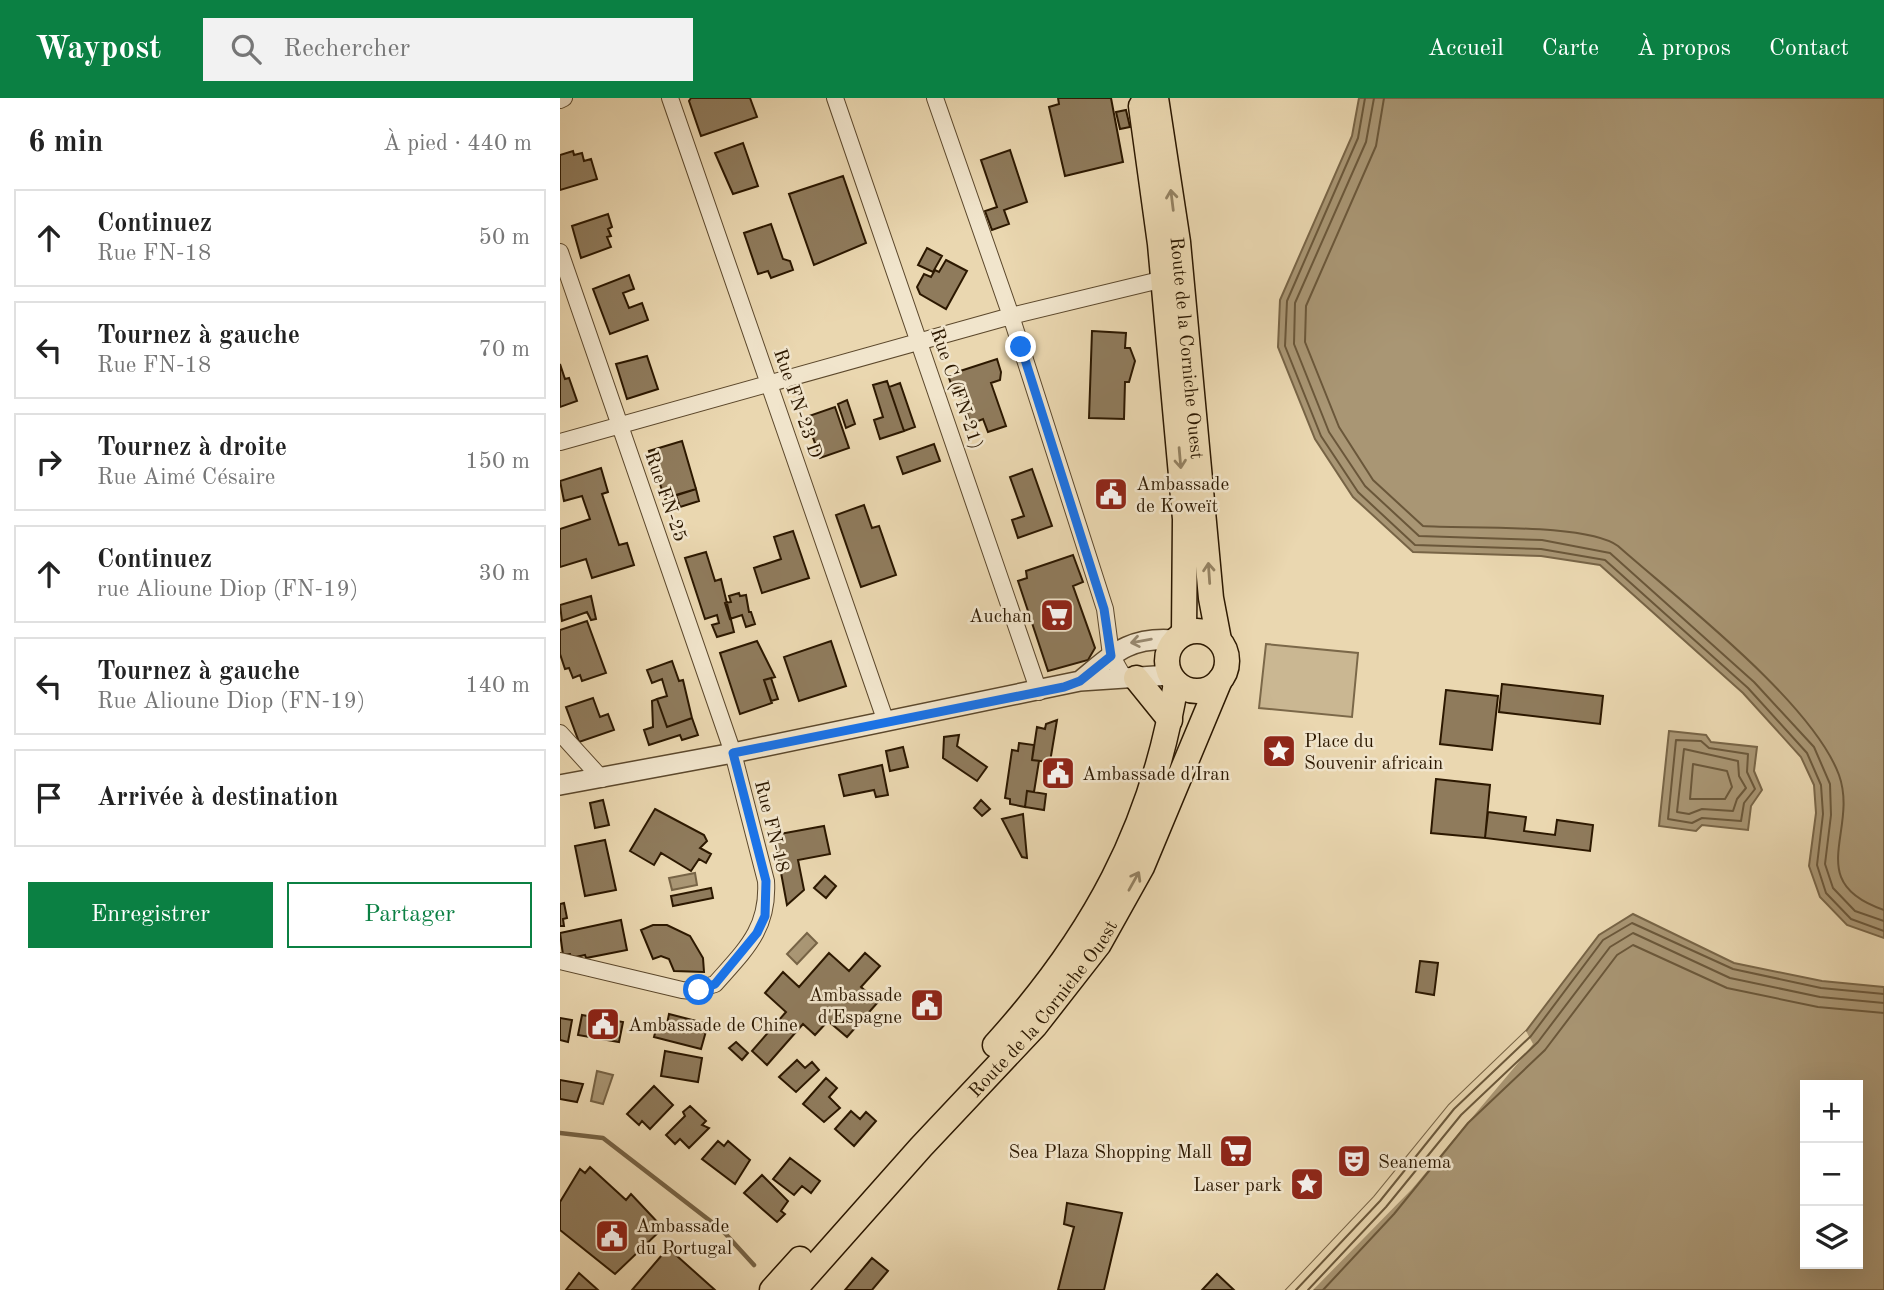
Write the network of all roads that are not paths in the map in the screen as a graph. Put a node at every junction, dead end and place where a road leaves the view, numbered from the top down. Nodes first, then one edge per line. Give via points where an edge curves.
1 (670, 98) edge
2 (835, 98) edge
3 (935, 98) edge
4 (1140, 98) edge
5 (1156, 98) edge
6 (560, 252) edge
7 (1164, 279) junction
8 (1011, 316) junction
9 (919, 341) junction
10 (770, 385) junction
11 (621, 428) junction
12 (560, 442) edge
13 (1179, 637) junction
14 (1219, 640) junction
15 (1111, 656) junction
16 (1130, 678) junction
17 (1173, 679) junction
18 (1220, 680) junction
19 (1072, 684) junction
20 (1039, 692) junction
21 (1170, 720) junction
22 (886, 722) junction
23 (560, 733) edge
24 (733, 753) junction
25 (602, 779) junction
26 (560, 785) edge
27 (560, 961) edge
28 (772, 1290) edge
29 (794, 1290) edge

1 - 10 street, Rue FN-23 D
2 - 9 street, Rue C (FN-21)
3 - 8 street
4 - 7 highway, Route de la Corniche Ouest
14 -> 5 highway, Route de la Corniche Ouest via 1211,598 1178,242
6 - 11 street, Rue FN-25
7 - 8 street
7 -> 13 highway, Route de la Corniche Ouest via 1185,519
8 - 9 street
8 - 15 street via 1104,609
9 - 10 street
9 - 20 street, Rue C (FN-21)
10 - 11 street
10 - 22 street, Rue FN-23 D
11 - 12 street
11 - 24 street, Rue FN-25
13 - 14 highway via 1203,631
13 -> 15 street via 1140,640
13 - 17 highway via 1167,657
14 - 18 highway via 1227,656
15 - 16 street
15 - 19 street
16 - 17 street
16 - 19 street
16 - 21 highway
17 - 18 highway via 1194,691 1213,687
17 - 21 highway, Route de la Corniche Ouest
29 -> 18 highway, Route de la Corniche Ouest via 1035,1026 1099,944 1142,867
19 - 20 street
20 - 22 street
21 - 28 highway, Route de la Corniche Ouest via 1149,797 1126,854 1073,951 1009,1029
22 - 24 street
23 - 25 street
24 - 25 street
24 - 27 street, Rue FN-18 via 767,900 762,925 737,959 715,984 692,991
25 - 26 street

